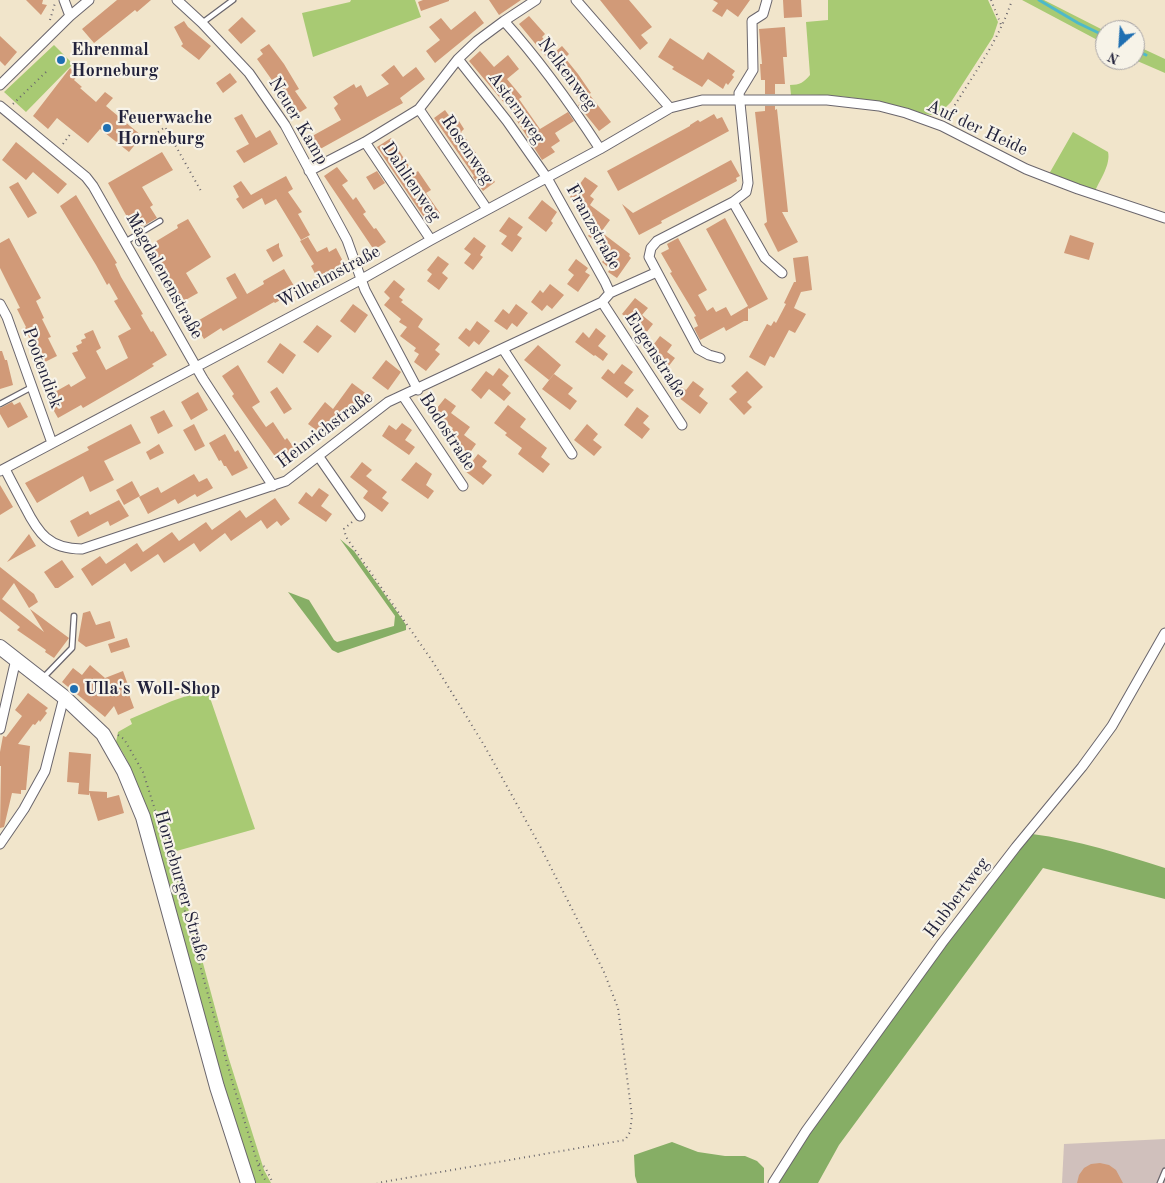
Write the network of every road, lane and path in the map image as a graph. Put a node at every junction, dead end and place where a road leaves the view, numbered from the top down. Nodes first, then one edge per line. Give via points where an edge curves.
1 (56, 0) edge
2 (64, 0) edge
3 (89, 0) edge
4 (177, 0) edge
5 (233, 0) edge
6 (536, 0) edge
7 (576, 0) edge
8 (766, 0) edge
9 (991, 0) edge
10 (1012, 0) edge
11 (70, 16) junction
12 (504, 21) junction
13 (50, 23) dead end
14 (202, 23) junction
15 (1002, 27) junction
16 (458, 59) junction
17 (47, 71) dead end
18 (0, 85) edge
19 (739, 101) junction
20 (3, 108) edge
21 (419, 108) junction
22 (670, 108) junction
23 (942, 126) junction
24 (72, 132) dead end
25 (146, 142) dead end
26 (365, 142) junction
27 (600, 149) junction
28 (57, 153) junction
29 (309, 171) junction
30 (547, 178) junction
31 (201, 190) dead end
32 (733, 202) junction
33 (487, 209) junction
34 (1165, 218) edge
35 (160, 221) dead end
36 (431, 240) junction
37 (125, 242) junction
38 (657, 272) junction
39 (782, 273) dead end
40 (362, 279) junction
41 (610, 293) junction
42 (602, 302) junction
43 (0, 304) edge
44 (3, 318) edge
45 (503, 349) junction
46 (720, 358) dead end
47 (196, 366) junction
48 (32, 387) junction
49 (418, 390) junction
50 (403, 396) junction
51 (0, 404) edge
52 (682, 425) dead end
53 (52, 443) junction
54 (572, 454) dead end
55 (319, 457) junction
56 (2, 470) edge
57 (273, 486) junction
58 (463, 486) dead end
59 (360, 516) joint
60 (74, 616) dead end
61 (1165, 633) edge
62 (0, 647) edge
63 (16, 659) junction
64 (42, 680) junction
65 (64, 696) junction
66 (0, 729) edge
67 (112, 731) dead end
68 (0, 844) edge
69 (258, 1164) junction
70 (242, 1167) junction
71 (1165, 1171) edge
72 (248, 1183) edge
73 (267, 1183) edge
74 (273, 1183) edge
75 (377, 1183) edge
76 (773, 1183) edge
77 (1160, 1183) edge

1 - 13 path
2 - 11 street
3 - 11 street
4 - 14 street, Neuer Kamp
5 - 14 lane
6 - 12 street
7 - 22 street
8 - 19 street via 763,14 752,21 753,70 739,93
9 - 15 path
10 - 15 path
11 - 18 street
12 - 16 street
12 - 27 street, Nelkenweg via 563,93
14 - 29 street, Neuer Kamp via 249,73 285,125
15 - 23 path
16 - 21 street
16 - 30 street, Asternweg
17 - 20 path
19 - 22 street, Auf der Heide via 702,100
19 - 23 street, Auf der Heide via 851,102 897,111
19 - 32 street via 748,183 746,192
20 - 28 street, Magdalenenstraße
21 - 26 street
21 - 33 street, Rosenweg
22 - 27 street, Wilhelmstraße
23 - 34 street, Auf der Heide via 1026,168
24 - 28 path
25 - 31 path via 165,127
26 - 29 street
26 - 36 street, Dahlienweg
27 - 30 street, Wilhelmstraße
28 - 37 street, Magdalenenstraße via 90,181
29 - 40 street, Neuer Kamp via 347,240
30 - 33 street, Wilhelmstraße
30 - 41 street, Franzstraße
32 - 38 street via 657,241 649,257
32 - 39 street via 765,258
33 - 36 street, Wilhelmstraße
35 - 37 lane
36 - 40 street, Wilhelmstraße
37 - 47 street, Magdalenenstraße
38 - 41 street, Heinrichstraße
38 - 46 street via 698,349
40 - 47 street, Wilhelmstraße
40 - 49 street, Neuer Kamp
41 - 42 street, Heinrichstraße
42 - 45 street, Heinrichstraße
42 - 52 street, Eugenstraße
43 - 44 street, Pootendiek
44 - 48 street, Pootendiek
45 - 49 street, Heinrichstraße
45 - 54 street
47 - 53 street, Wilhelmstraße
47 - 57 street, Magdalenenstraße
48 - 51 lane
48 - 53 street, Pootendiek
49 - 50 street, Heinrichstraße
50 - 55 street, Heinrichstraße via 388,402
50 - 58 street, Bodostraße
53 - 56 street, Wilhelmstraße
55 - 57 street, Heinrichstraße via 286,481
55 - 59 street
56 - 57 street, Heinrichstraße via 35,528 59,546 71,549
59 - 75 path via 344,529 346,537 433,662 484,745 604,972 618,1008 632,1116 630,1132 625,1140
60 - 64 lane via 72,648
61 - 76 street, Hubbertweg via 1112,726 942,943
62 - 63 street, Horneburger Straße
63 - 64 street, Horneburger Straße
63 - 66 street
64 - 65 street, Horneburger Straße
65 - 68 street via 45,771
65 - 70 street, Horneburger Straße via 103,734 124,771 142,816
67 - 69 path via 124,739 143,772
69 - 70 path
69 - 73 path
69 - 74 path via 265,1167
70 - 72 street, Horneburger Straße
71 - 77 lane

